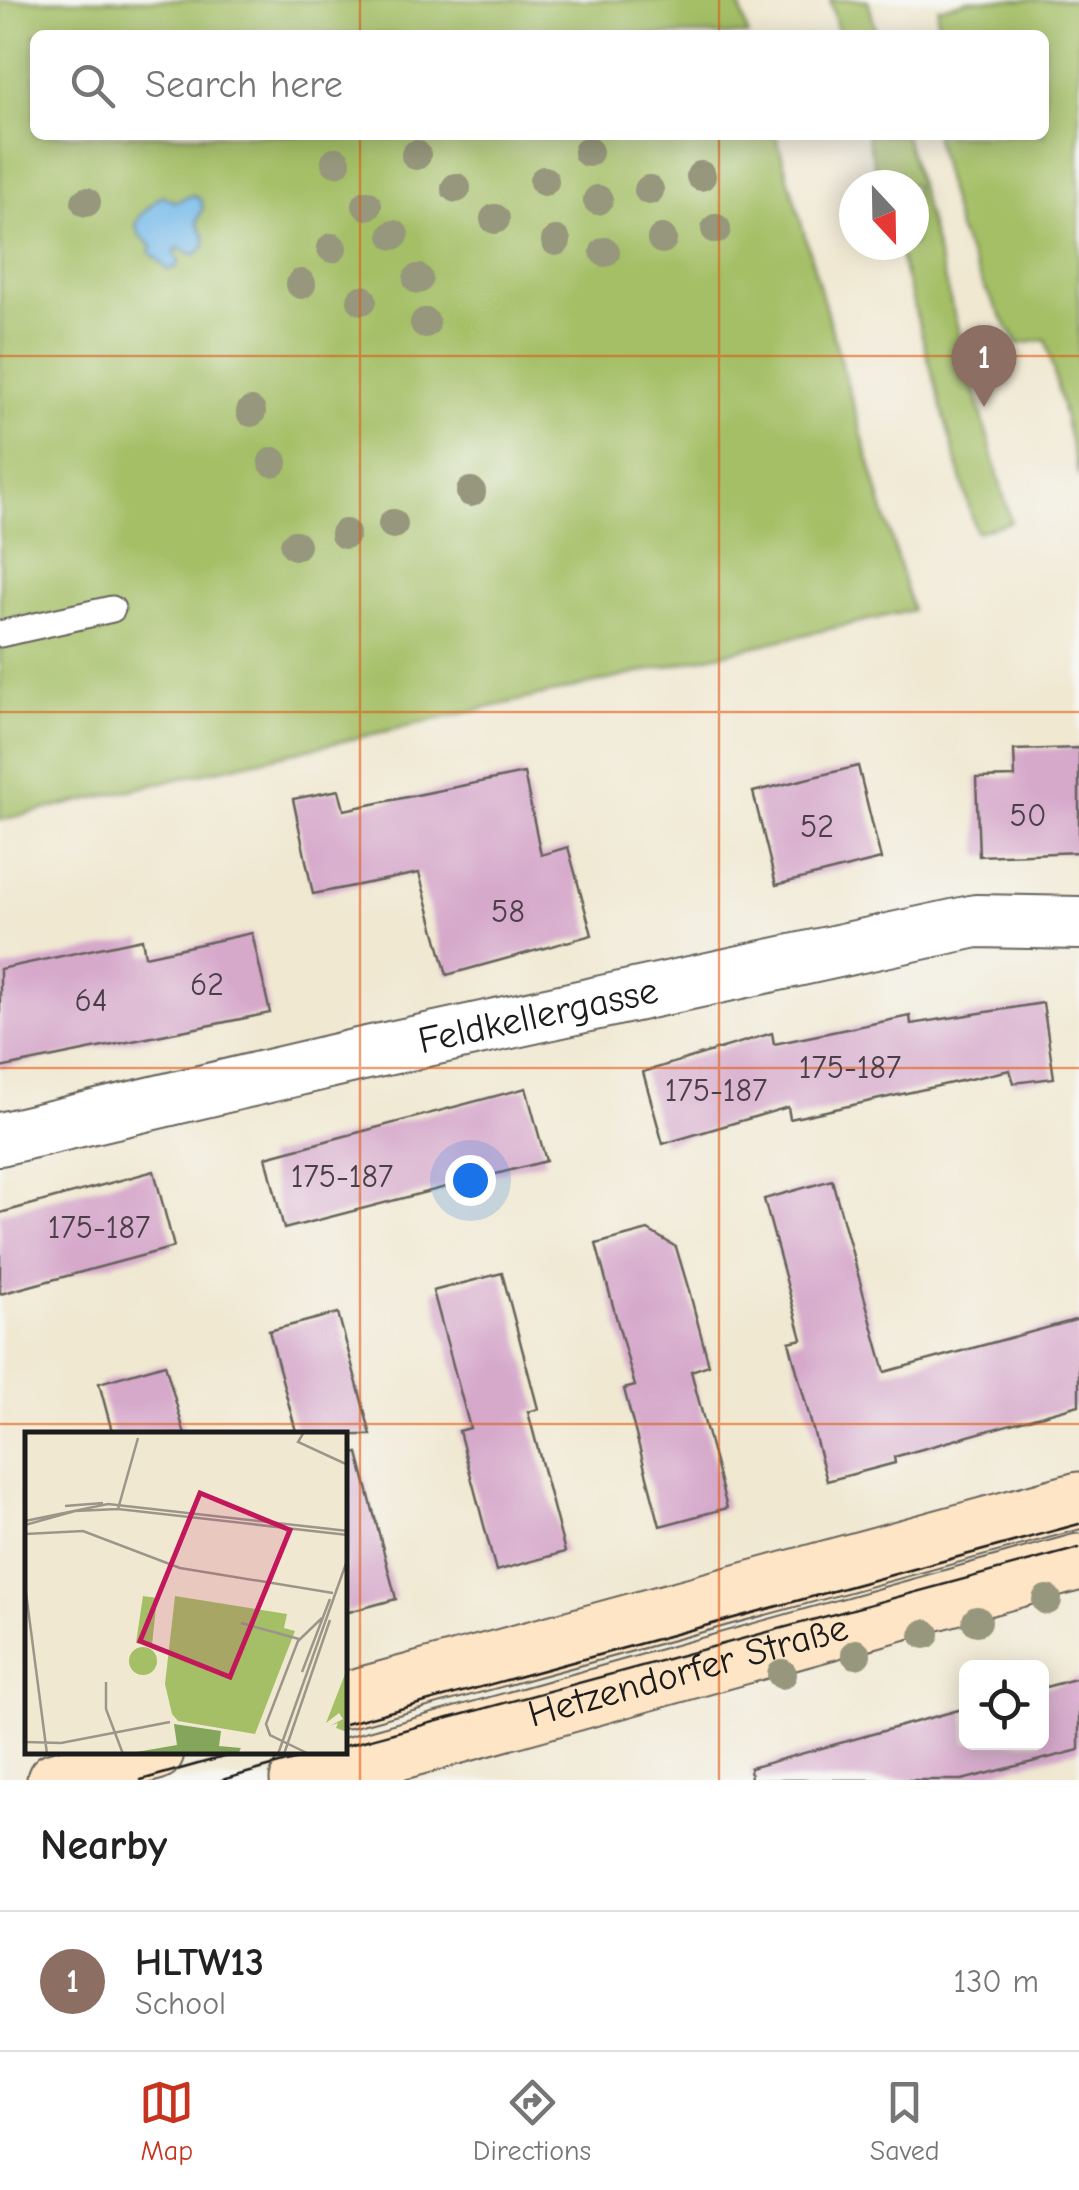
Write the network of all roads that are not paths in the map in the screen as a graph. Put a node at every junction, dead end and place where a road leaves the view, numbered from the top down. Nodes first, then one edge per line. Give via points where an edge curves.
1 (112, 610) dead end
2 (0, 634) edge
3 (1079, 923) edge
4 (0, 1138) edge
5 (1079, 1500) edge
6 (1079, 1562) edge
7 (348, 1699) edge
8 (145, 1755) edge
9 (55, 1780) edge
10 (298, 1780) edge

1 - 2 lane
3 - 4 street, Feldkellergasse via 976,921
5 - 7 main road, Hetzendorfer Straße
6 - 10 main road, Hetzendorfer Straße
8 - 9 main road

